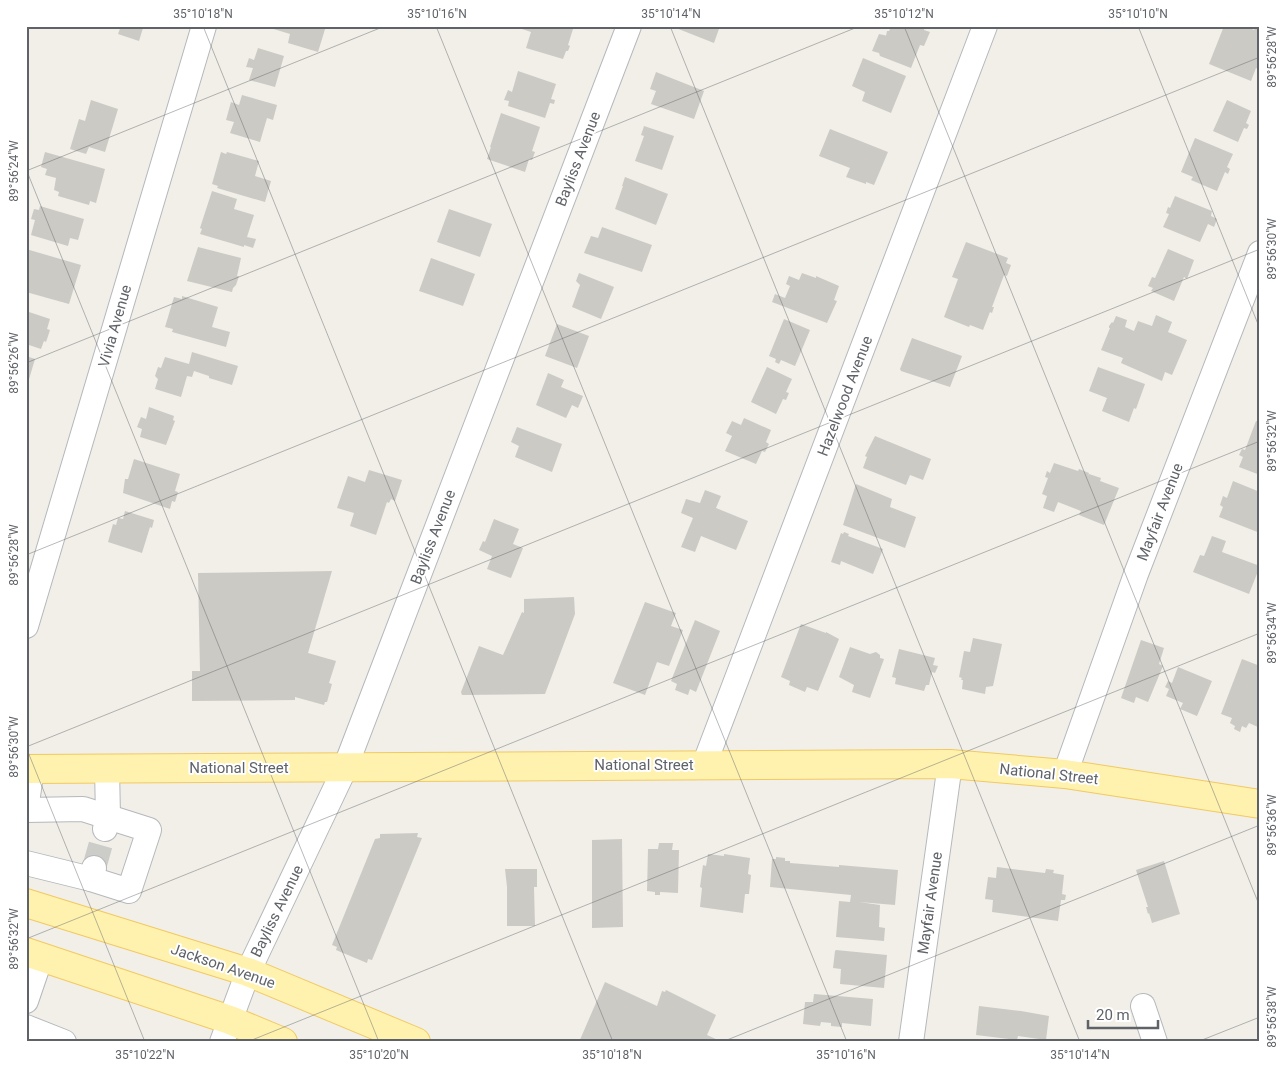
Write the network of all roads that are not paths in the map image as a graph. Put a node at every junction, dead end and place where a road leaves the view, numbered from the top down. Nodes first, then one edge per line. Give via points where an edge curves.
1 (204, 26) edge
2 (629, 26) edge
3 (985, 26) edge
4 (1260, 253) edge
5 (26, 626) edge
6 (950, 764) junction
7 (704, 765) junction
8 (29, 768) edge
9 (107, 768) junction
10 (345, 768) junction
11 (1065, 774) junction
12 (1260, 804) edge
13 (26, 810) edge
14 (106, 823) junction
15 (26, 863) edge
16 (26, 903) edge
17 (34, 954) edge
18 (248, 972) junction
19 (26, 1001) edge
20 (1143, 1006) dead end
21 (26, 1027) edge
22 (226, 1031) edge
23 (64, 1042) edge
24 (283, 1042) edge
25 (416, 1042) edge
26 (911, 1042) edge
27 (1155, 1042) edge

1 - 5 street, Vivia Avenue
2 - 10 street, Bayliss Avenue
3 - 7 street, Hazelwood Avenue
4 - 11 street, Mayfair Avenue via 1136,574
6 - 7 main road, National Street
6 - 11 main road, National Street
6 - 26 street, Mayfair Avenue
7 - 10 main road, National Street
8 - 9 main road, National Street
8 - 13 street
9 - 10 main road, National Street
9 - 14 street
10 - 18 street, Bayliss Avenue
11 - 12 main road, National Street
13 - 14 street via 83,809
14 - 15 street via 149,830 129,891 92,873
16 - 18 main road, Jackson Avenue
17 - 19 street
17 - 22 main road
18 - 22 street, Bayliss Avenue
18 - 25 main road, Jackson Avenue
20 - 27 street
21 - 23 street
22 - 24 main road

